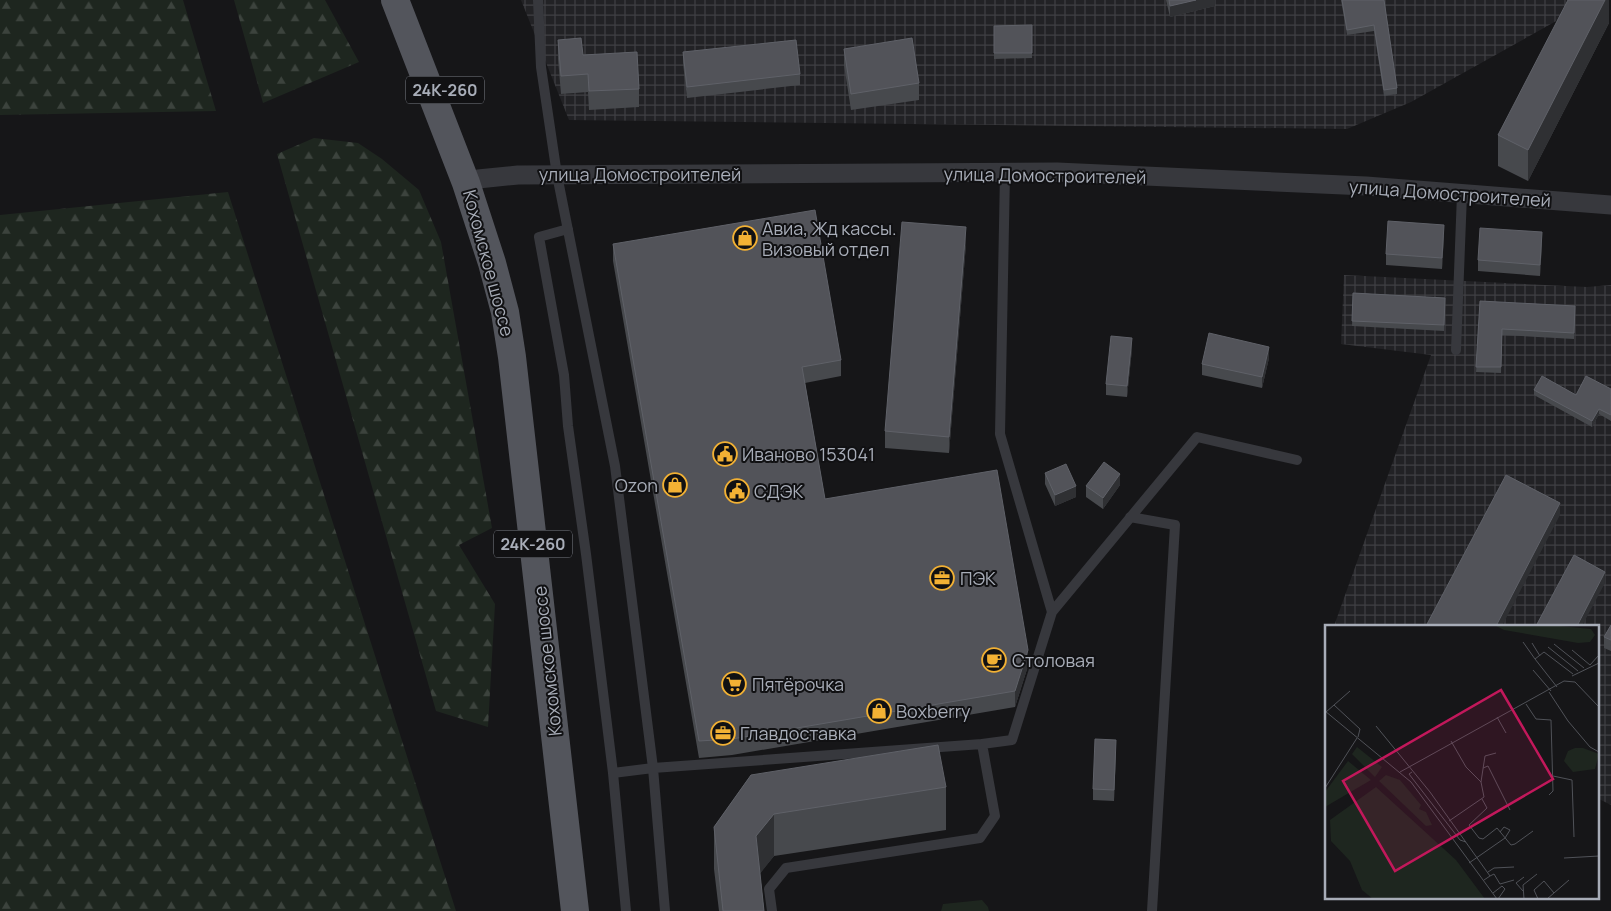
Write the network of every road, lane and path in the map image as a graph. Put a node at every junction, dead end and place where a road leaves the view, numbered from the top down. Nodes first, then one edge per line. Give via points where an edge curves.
1 (395, 0) edge
2 (411, 0) edge
3 (538, 0) edge
4 (1005, 173) junction
5 (558, 175) junction
6 (472, 181) junction
7 (1462, 194) junction
8 (1611, 205) edge
9 (568, 229) junction
10 (1456, 350) dead end
11 (1296, 460) dead end
12 (1130, 517) junction
13 (1052, 612) junction
14 (982, 744) junction
15 (653, 768) junction
16 (613, 773) junction
17 (575, 911) edge
18 (585, 911) edge
19 (626, 911) edge
20 (666, 911) edge
21 (772, 911) edge
22 (1152, 911) edge

1 - 6 main road
2 - 6 main road, 24К-260
3 - 5 lane via 541,67
4 - 5 street, улица Домостроителей
4 - 7 street, улица Домостроителей via 1057,172
4 - 13 lane via 1000,434
5 - 6 street, улица Домостроителей
5 - 9 lane
6 - 17 main road, Кохомское шоссе / 24К-260 via 505,312 512,357
6 - 18 main road, Кохомское шоссе / 24К-260 via 502,260 522,353
7 - 8 street, улица Домостроителей
7 - 10 lane
9 - 15 lane via 615,466
9 - 16 lane via 539,236 564,375
11 - 12 lane via 1197,437
12 - 13 lane
12 - 22 lane via 1175,525
13 - 14 lane via 1012,740
14 - 15 lane
14 - 21 lane via 995,816 980,838 786,868 769,888
15 - 16 lane
15 - 20 lane
16 - 19 lane

